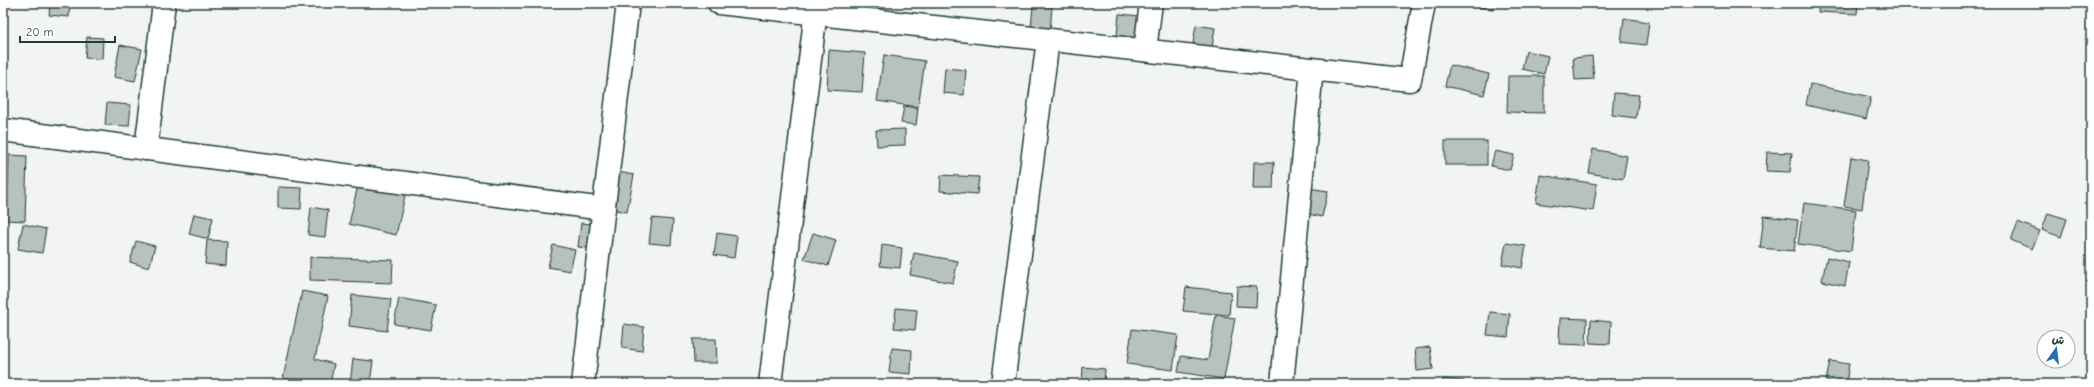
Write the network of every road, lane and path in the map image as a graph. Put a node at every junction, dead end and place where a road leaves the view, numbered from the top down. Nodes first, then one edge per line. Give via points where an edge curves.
1 (164, 3) edge
2 (628, 3) edge
3 (719, 3) edge
4 (1151, 3) edge
5 (1424, 3) edge
6 (817, 8) edge
7 (1048, 40) junction
8 (1145, 50) junction
9 (1312, 69) junction
10 (3, 130) edge
11 (146, 149) junction
12 (604, 209) junction
13 (583, 384) edge
14 (770, 384) edge
15 (1003, 384) edge
16 (1282, 384) edge

1 - 11 street
2 - 12 street
3 - 6 street
4 - 8 street
5 - 9 street via 1410,80
6 - 7 street
6 - 14 street
7 - 8 street
7 - 15 street
8 - 9 street
9 - 16 street
10 - 11 street
11 - 12 street
12 - 13 street

